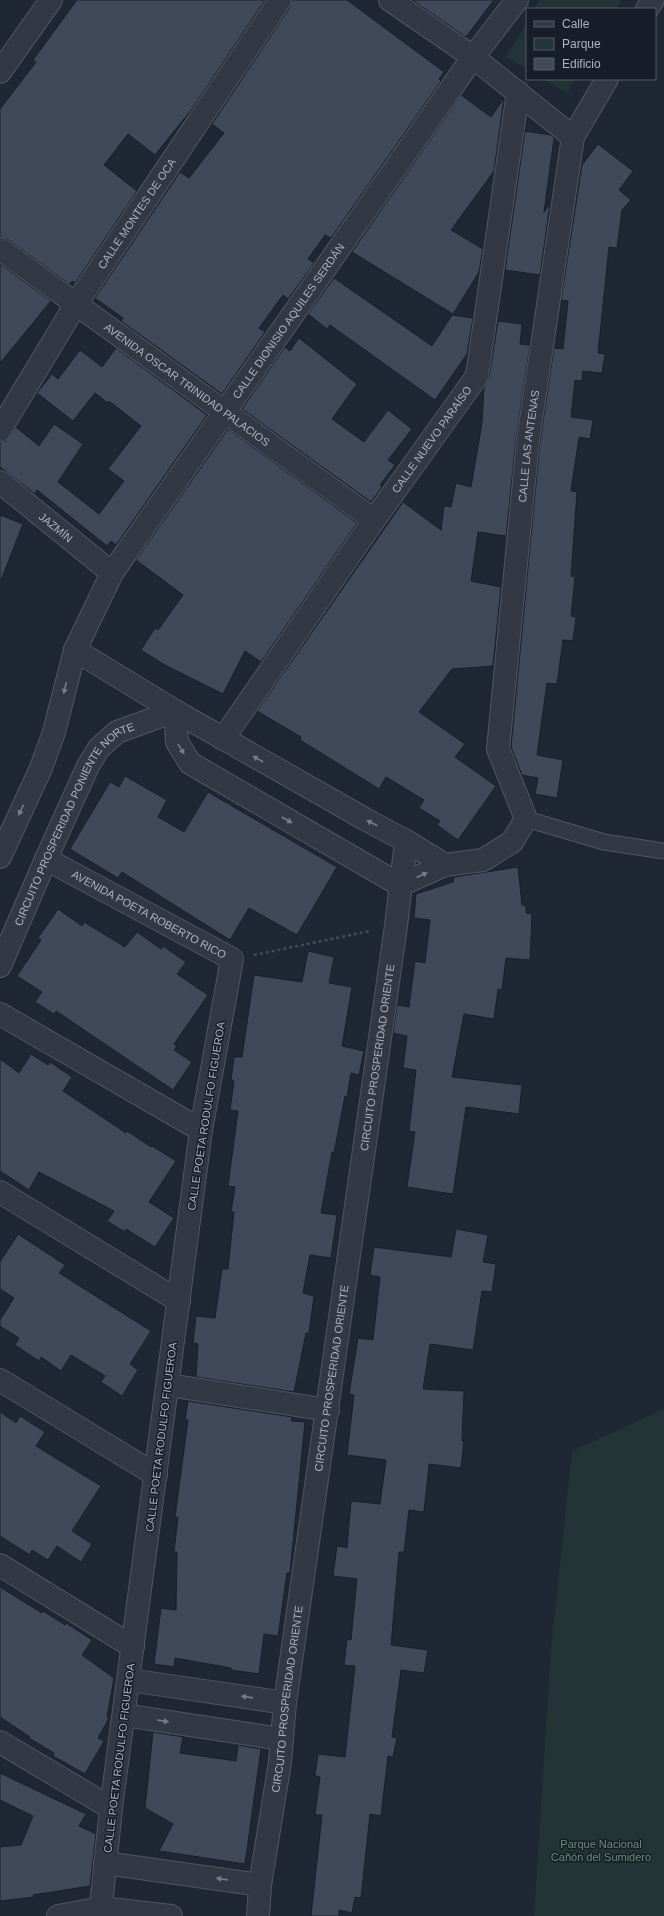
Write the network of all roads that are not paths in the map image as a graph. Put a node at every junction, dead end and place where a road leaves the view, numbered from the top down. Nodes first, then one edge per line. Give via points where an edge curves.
1 (51, 0) edge
2 (280, 0) edge
3 (390, 0) edge
4 (516, 0) edge
5 (473, 57) junction
6 (0, 72) edge
7 (606, 80) edge
8 (518, 92) junction
9 (573, 137) junction
10 (0, 249) edge
11 (76, 304) junction
12 (225, 412) junction
13 (0, 430) edge
14 (0, 482) edge
15 (374, 520) junction
16 (112, 572) junction
17 (75, 650) junction
18 (175, 711) junction
19 (223, 739) junction
20 (526, 819) junction
21 (406, 841) junction
22 (664, 851) edge
23 (0, 857) edge
24 (46, 859) junction
25 (445, 865) junction
26 (400, 885) junction
27 (232, 960) joint
28 (0, 966) edge
29 (0, 1014) edge
30 (201, 1130) junction
31 (0, 1192) edge
32 (179, 1301) junction
33 (0, 1380) edge
34 (168, 1385) junction
35 (328, 1410) junction
36 (156, 1475) junction
37 (0, 1566) edge
38 (133, 1647) junction
39 (129, 1680) junction
40 (285, 1703) junction
41 (124, 1714) junction
42 (281, 1739) junction
43 (0, 1742) edge
44 (111, 1808) junction
45 (105, 1863) junction
46 (260, 1885) junction
47 (101, 1912) edge
48 (58, 1916) edge
49 (171, 1916) edge
50 (258, 1916) edge

1 - 6 street
2 - 11 street, CALLE MONTES DE OCA
3 - 5 street
4 - 5 street, CALLE DIONISIO AQUILES SERDÁN
5 - 8 street
5 - 12 street, CALLE DIONISIO AQUILES SERDÁN
7 - 9 street, CALLE LAS ANTENAS
8 - 9 street
8 - 15 street, CALLE NUEVO PARAÍSO via 477,376
9 - 20 street, CALLE LAS ANTENAS via 528,440 498,749
10 - 11 street, AVENIDA OSCAR TRINIDAD PALACIOS
11 - 12 street, AVENIDA OSCAR TRINIDAD PALACIOS
11 - 13 street, CALLE MONTES DE OCA
12 - 15 street, AVENIDA OSCAR TRINIDAD PALACIOS
12 - 16 street, CALLE DIONISIO AQUILES SERDÁN
14 - 16 street, JAZMÍN
15 - 19 street, CALLE NUEVO PARAÍSO
16 - 17 street, CALLE DIONISIO AQUILES SERDÁN
17 - 18 street
17 -> 23 street via 54,732 41,768
18 - 19 street
18 - 24 street, CIRCUITO PROSPERIDAD PONIENTE NORTE via 117,732 98,748
18 -> 26 street via 177,742 190,763
21 -> 19 street
20 - 22 lane via 604,842
20 - 25 street via 512,842 482,860
21 - 25 street
21 - 26 street, CIRCUITO PROSPERIDAD ORIENTE
24 - 27 street, AVENIDA POETA ROBERTO RICO
24 - 28 street, CIRCUITO PROSPERIDAD PONIENTE NORTE
26 -> 25 street
26 - 35 street, CIRCUITO PROSPERIDAD ORIENTE
27 - 30 street, CALLE POETA RODULFO FIGUEROA
29 - 30 street
30 - 32 street, CALLE POETA RODULFO FIGUEROA
31 - 32 street
32 - 34 street, CALLE POETA RODULFO FIGUEROA
33 - 36 street
34 - 35 street
34 - 36 street, CALLE POETA RODULFO FIGUEROA
35 - 40 street, CIRCUITO PROSPERIDAD ORIENTE
36 - 38 street, CALLE POETA RODULFO FIGUEROA
37 - 38 street
38 - 39 street, CALLE POETA RODULFO FIGUEROA
40 -> 39 street
39 - 41 street, CALLE POETA RODULFO FIGUEROA
40 - 42 street, CIRCUITO PROSPERIDAD ORIENTE
41 -> 42 street
41 - 44 street, CALLE POETA RODULFO FIGUEROA
42 - 46 street, CIRCUITO PROSPERIDAD ORIENTE via 280,1762
43 - 44 street
44 - 45 street, CALLE POETA RODULFO FIGUEROA
46 -> 45 street
45 - 47 street, CALLE POETA RODULFO FIGUEROA
46 - 50 street, CIRCUITO PROSPERIDAD ORIENTE
47 - 48 street
47 - 49 street

